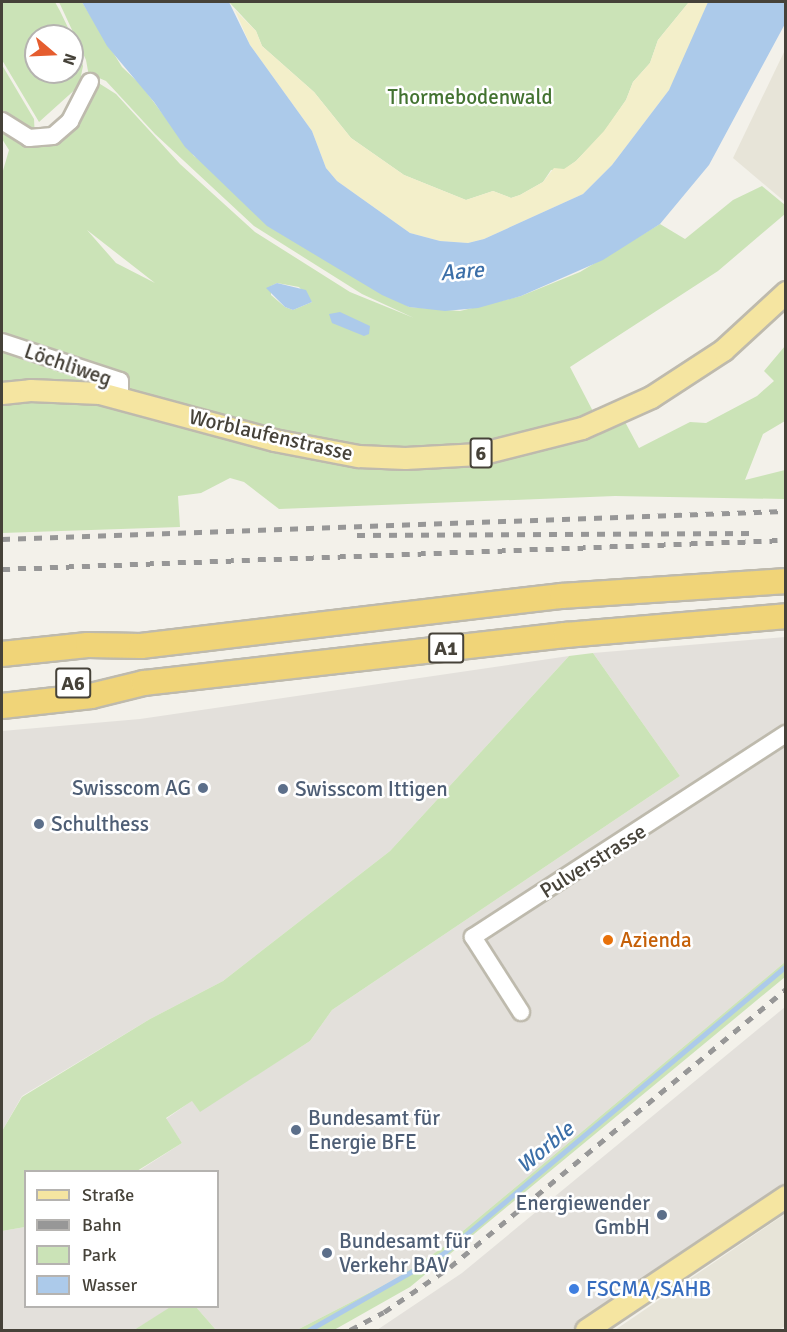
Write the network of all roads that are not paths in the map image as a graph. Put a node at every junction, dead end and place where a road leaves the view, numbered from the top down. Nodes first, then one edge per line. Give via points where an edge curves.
1 (90, 82) dead end
2 (2, 121) edge
3 (786, 292) edge
4 (2, 342) edge
5 (2, 393) edge
6 (120, 398) junction
7 (786, 581) edge
8 (786, 616) edge
9 (141, 646) junction
10 (2, 654) edge
11 (2, 671) edge
12 (144, 682) junction
13 (2, 691) edge
14 (2, 706) edge
15 (786, 734) edge
16 (521, 1012) dead end
17 (786, 1196) edge
18 (586, 1330) edge

1 - 2 street via 70,121 53,136 29,138
3 - 6 main road, Worblaufenstrasse / 6 via 723,350 651,397 582,428 479,454 405,458 325,451
4 - 6 street, Löchliweg via 120,381
5 - 6 main road, Worblaufenstrasse / 6 via 74,390
7 - 9 highway, A1 via 562,596
8 - 12 highway, A1 via 490,643
9 - 10 highway, A1 via 88,645
9 - 11 highway, A6 via 89,660
12 - 13 highway, A6 via 89,681
12 - 14 highway, A1 via 91,696
15 - 16 street, Pulverstrasse via 473,937
17 - 18 main road

